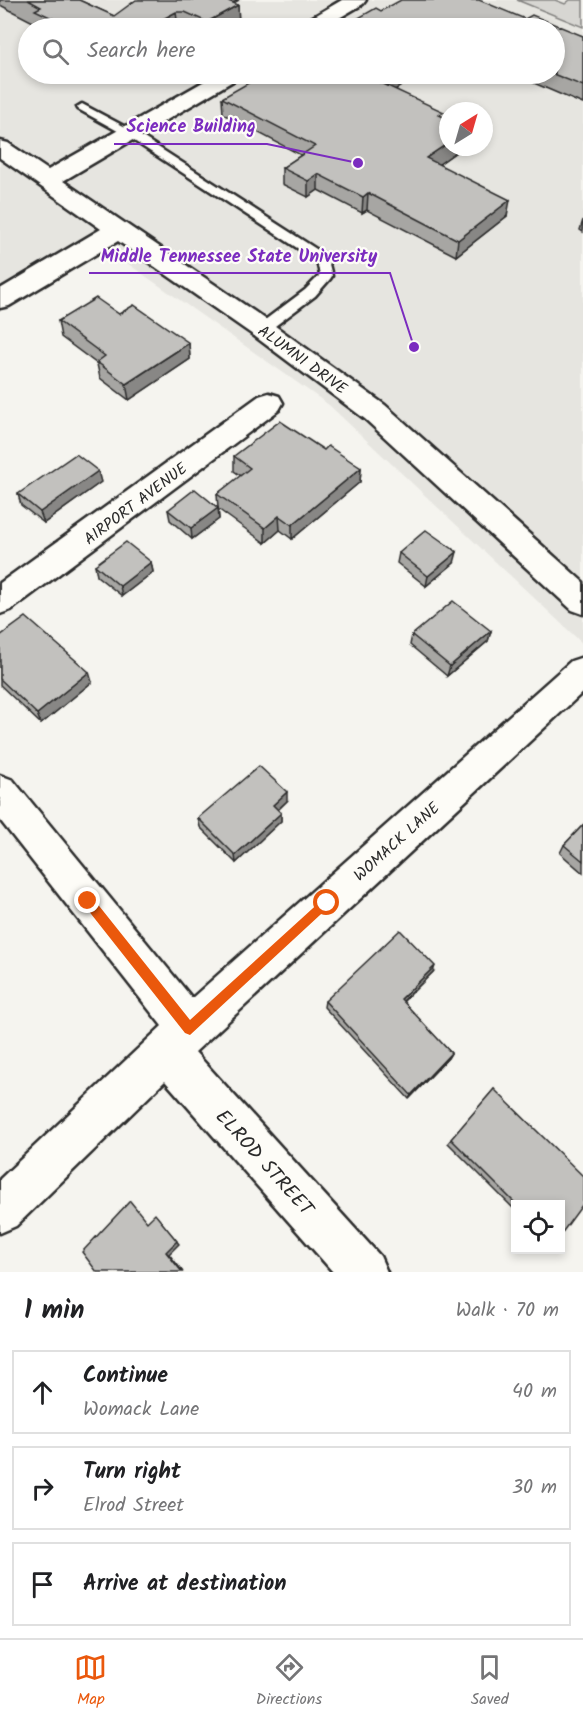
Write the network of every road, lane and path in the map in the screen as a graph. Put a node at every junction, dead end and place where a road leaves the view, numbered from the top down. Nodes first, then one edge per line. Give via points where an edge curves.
1 (356, 0) edge
2 (325, 18) edge
3 (214, 84) edge
4 (82, 107) dead end
5 (129, 133) junction
6 (0, 148) edge
7 (48, 180) junction
8 (118, 230) junction
9 (0, 300) edge
10 (262, 329) junction
11 (269, 404) dead end
12 (0, 601) edge
13 (583, 601) edge
14 (583, 671) edge
15 (0, 792) edge
16 (178, 1040) junction
17 (0, 1210) edge
18 (364, 1272) edge

1 - 2 street
3 - 5 street
4 - 5 lane
5 - 7 street
5 - 10 lane via 323,259 326,276
6 - 7 street, ALUMNI DRIVE
7 - 8 street, ALUMNI DRIVE
8 - 9 street
8 - 10 street, ALUMNI DRIVE
10 - 13 street, ALUMNI DRIVE via 375,412
11 - 12 street, AIRPORT AVENUE
14 - 16 street, WOMACK LANE
15 - 16 street, ELROD STREET
16 - 17 street, WOMACK LANE
16 - 18 street, ELROD STREET

